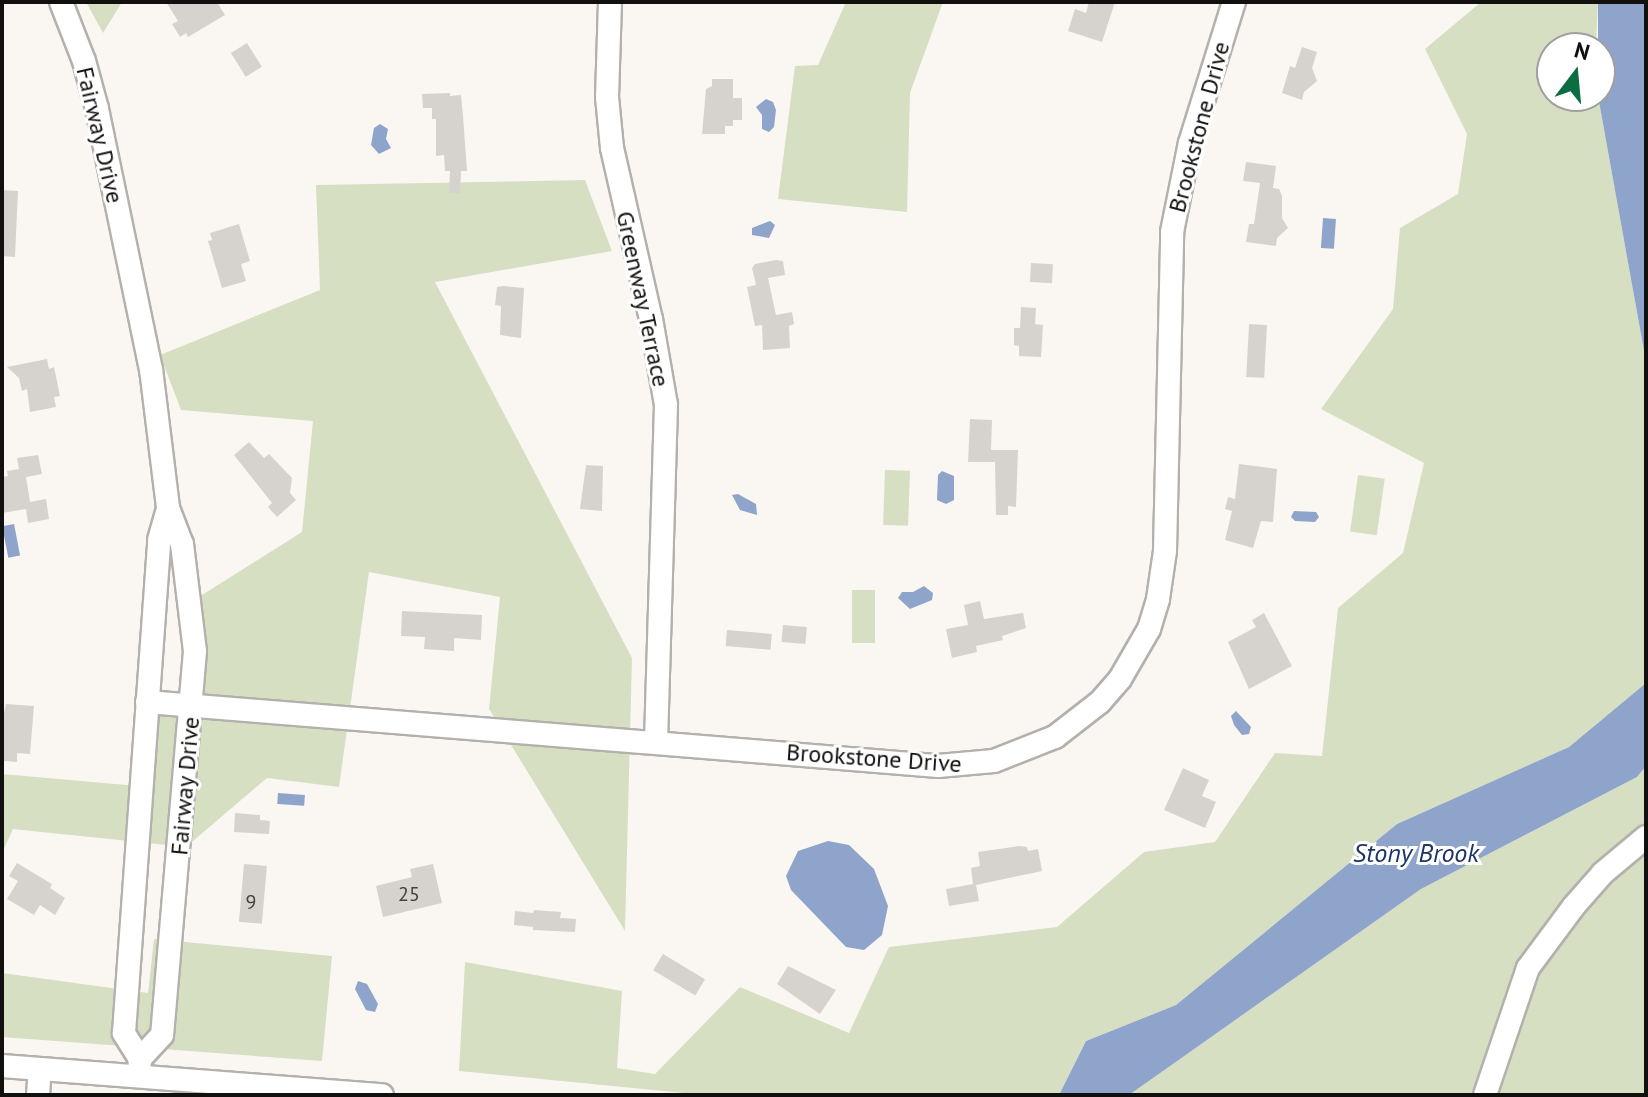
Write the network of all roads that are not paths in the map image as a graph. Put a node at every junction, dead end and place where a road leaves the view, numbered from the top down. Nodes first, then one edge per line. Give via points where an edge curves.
1 (61, 2) edge
2 (610, 2) edge
3 (1234, 2) edge
4 (168, 508) junction
5 (147, 702) junction
6 (192, 705) junction
7 (656, 741) junction
8 (1646, 837) edge
9 (2, 1066) edge
10 (139, 1067) junction
11 (40, 1069) junction
12 (38, 1095) edge
13 (382, 1095) edge
14 (1485, 1095) edge

1 - 4 street, Fairway Drive via 97,109 151,369
2 - 7 street, Greenway Terrace via 615,170 666,405
3 - 7 street, Brookstone Drive via 1190,143 1172,232 1163,573 1149,629 1120,679 1055,737 1016,754 964,765
4 - 5 street, Fairway Drive via 159,540
4 - 6 street, Fairway Drive via 179,530 192,618
5 - 6 street, Brookstone Drive
5 - 10 street, Fairway Drive via 124,1033
6 - 7 street, Brookstone Drive
6 - 10 street, Fairway Drive via 162,1035
8 - 14 street via 1603,873 1528,968
9 - 11 street
10 - 11 street
10 - 13 street
11 - 12 street

